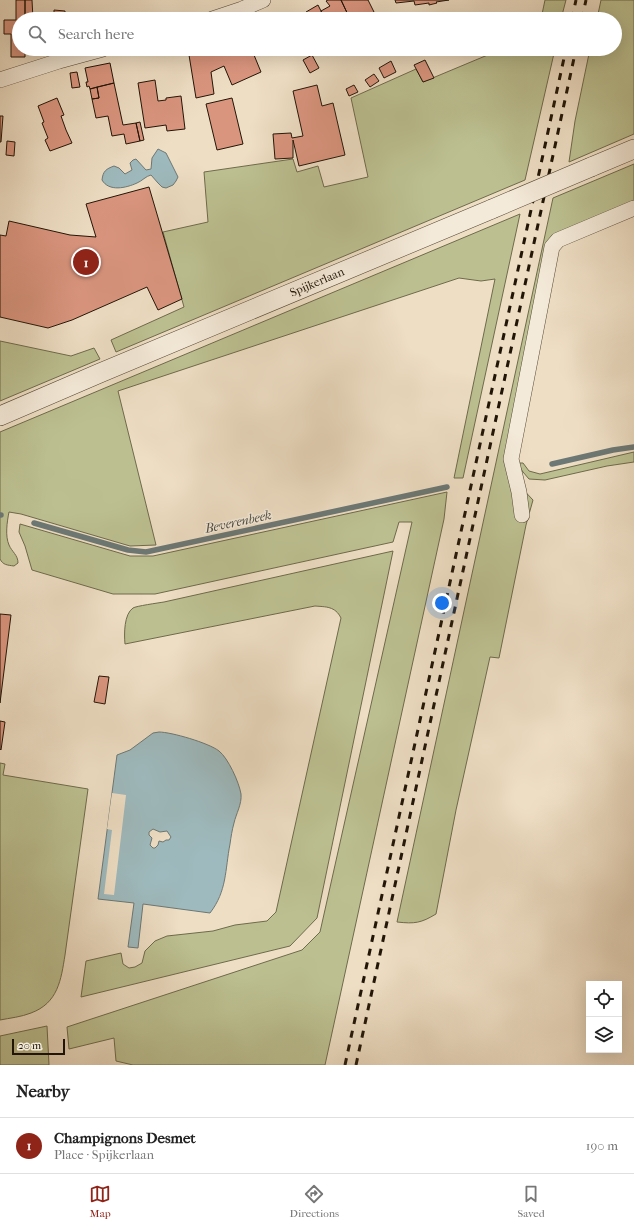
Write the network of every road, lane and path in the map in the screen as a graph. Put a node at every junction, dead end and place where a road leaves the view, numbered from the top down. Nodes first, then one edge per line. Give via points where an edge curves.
1 (263, 0) edge
2 (233, 12) edge
3 (77, 56) edge
4 (0, 80) edge
5 (634, 149) edge
6 (634, 208) edge
7 (0, 416) edge
8 (522, 515) dead end

1 - 2 street
3 - 4 street
5 - 7 street, Spijkerlaan, bridge
6 - 8 street via 558,240 552,247 510,459

